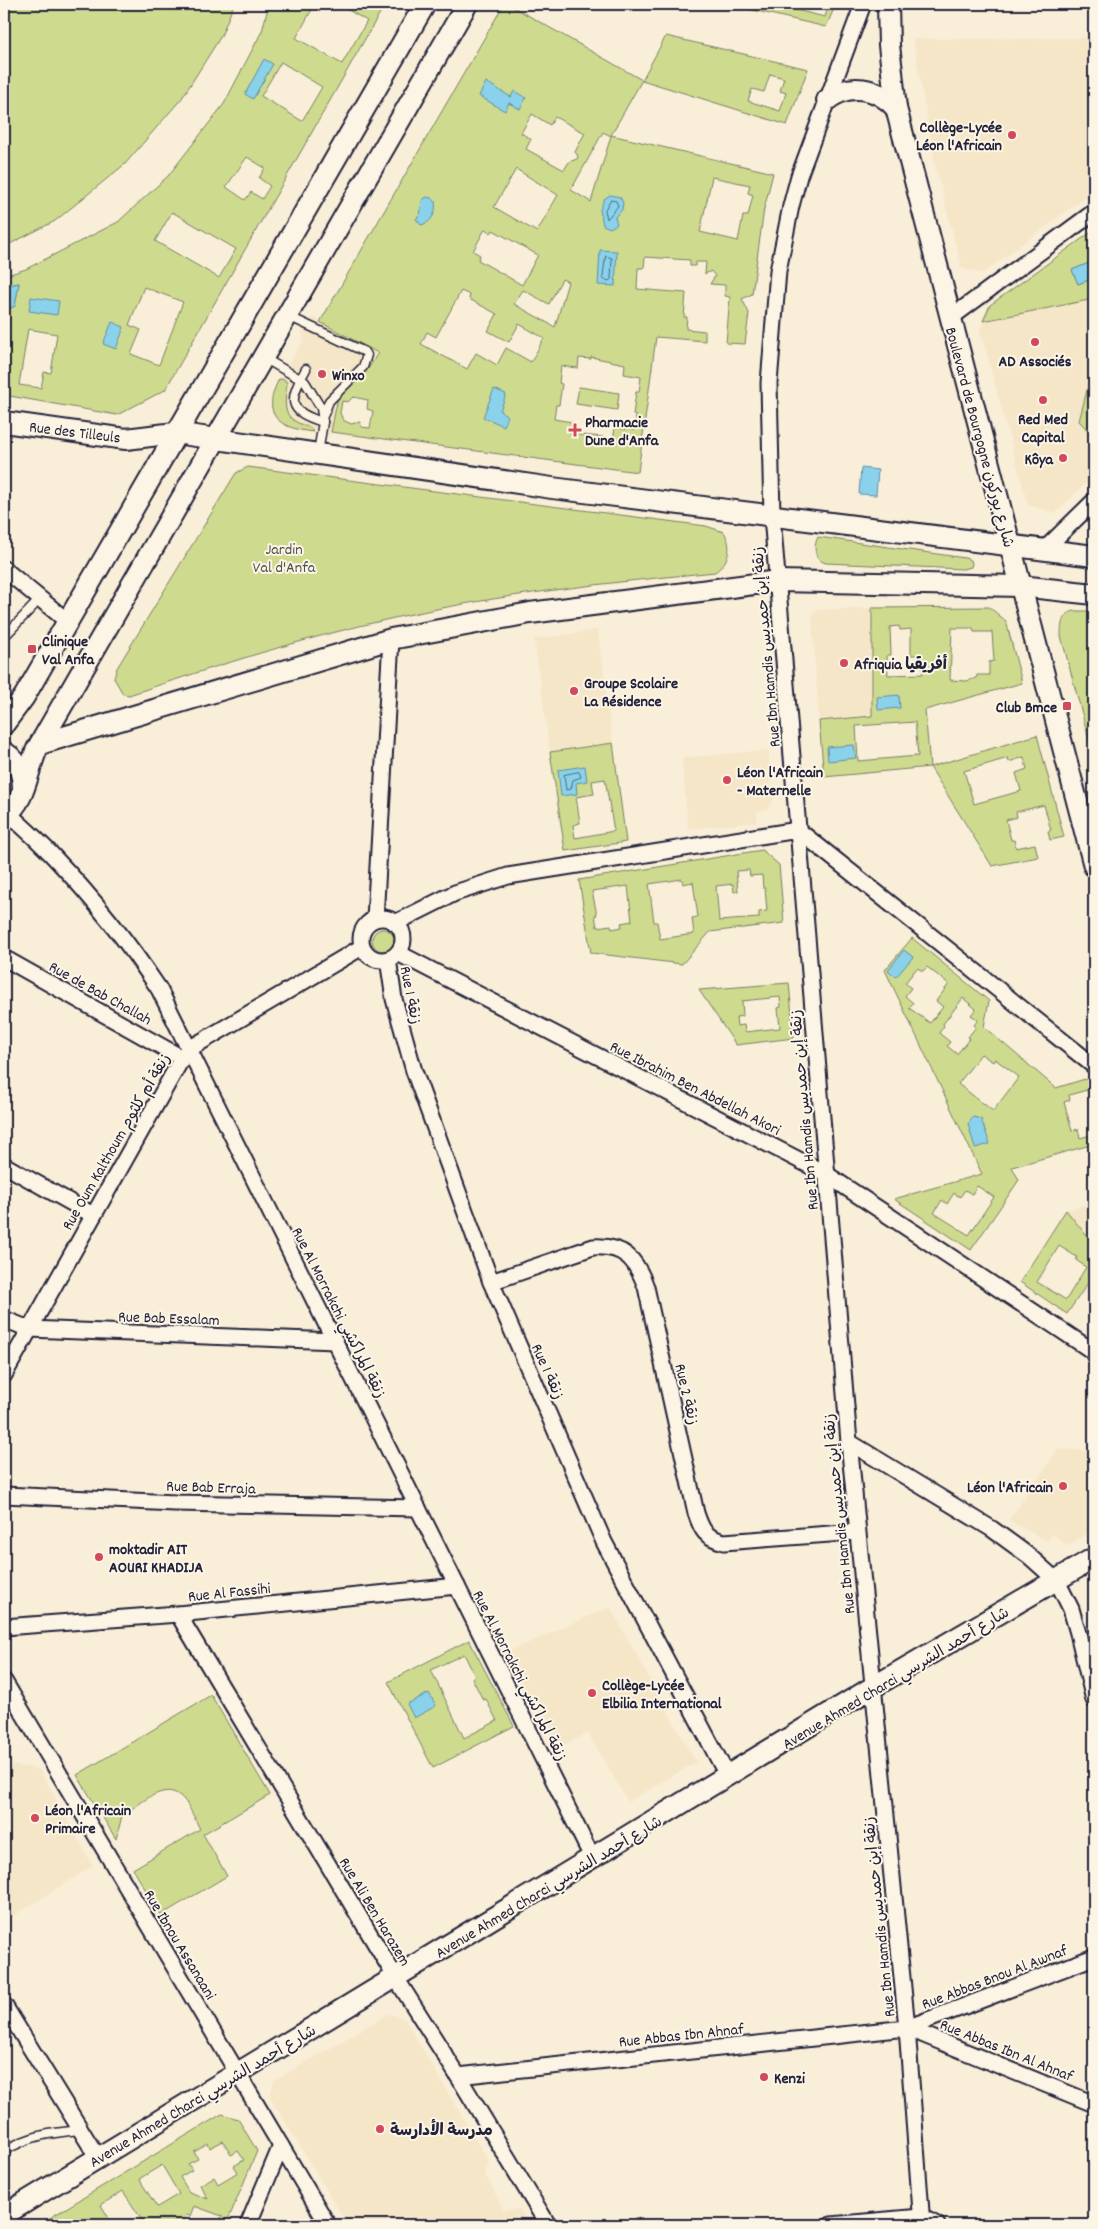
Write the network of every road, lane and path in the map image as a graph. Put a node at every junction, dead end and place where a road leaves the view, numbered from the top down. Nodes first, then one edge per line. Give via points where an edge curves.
1 (425, 4) edge
2 (467, 4) edge
3 (863, 4) edge
4 (888, 4) edge
5 (827, 100) junction
6 (896, 108) junction
7 (1094, 212) edge
8 (288, 316) junction
9 (949, 319) junction
10 (324, 333) junction
11 (320, 341) dead end
12 (264, 357) junction
13 (306, 369) dead end
14 (300, 380) junction
15 (323, 418) junction
16 (4, 422) edge
17 (175, 433) junction
18 (217, 439) junction
19 (318, 454) junction
20 (1094, 500) edge
21 (772, 516) junction
22 (1010, 545) junction
23 (1045, 549) junction
24 (1094, 556) edge
25 (4, 569) edge
26 (778, 581) junction
27 (1020, 586) junction
28 (1094, 594) edge
29 (40, 599) junction
30 (67, 622) junction
31 (4, 637) edge
32 (391, 639) junction
33 (4, 724) edge
34 (40, 744) junction
35 (4, 752) edge
36 (23, 788) junction
37 (6, 814) edge
38 (798, 830) junction
39 (1094, 866) edge
40 (375, 919) junction
41 (395, 923) junction
42 (362, 947) junction
43 (393, 956) junction
44 (4, 958) edge
45 (186, 1053) junction
46 (1094, 1066) edge
47 (4, 1165) edge
48 (826, 1174) junction
49 (92, 1216) junction
50 (490, 1282) junction
51 (4, 1319) edge
52 (29, 1329) junction
53 (335, 1341) junction
54 (1094, 1352) edge
55 (4, 1375) edge
56 (849, 1442) junction
57 (4, 1494) edge
58 (418, 1508) junction
59 (858, 1532) junction
60 (1094, 1558) edge
61 (1057, 1581) junction
62 (457, 1586) junction
63 (178, 1614) junction
64 (4, 1627) edge
65 (4, 1681) edge
66 (873, 1687) junction
67 (1094, 1700) edge
68 (728, 1777) junction
69 (593, 1859) junction
70 (1094, 1957) edge
71 (396, 1978) junction
72 (4, 2005) edge
73 (907, 2028) junction
74 (238, 2073) junction
75 (458, 2076) junction
76 (1094, 2104) edge
77 (80, 2130) junction
78 (281, 2146) junction
79 (4, 2151) edge
80 (98, 2158) junction
81 (4, 2215) edge
82 (921, 2221) edge
83 (248, 2225) edge
84 (328, 2225) edge
85 (548, 2225) edge
86 (831, 2225) edge
87 (938, 2225) edge

1 - 17 main road
2 - 8 main road
3 - 5 street, Rue Ibn Hamdis زنقة إبن حمديس
4 - 6 main road, Boulevard de Bourgogne شارع بوركون
5 - 6 main road via 844,90 865,90 880,94
5 - 21 street, Rue Ibn Hamdis زنقة إبن حمديس via 793,199 778,271 769,383
6 - 9 main road, Boulevard de Bourgogne شارع بوركون
7 - 9 street
8 - 10 lane
8 - 12 main road
9 - 22 main road, Boulevard de Bourgogne شارع بوركون
10 - 11 lane
10 - 15 lane via 365,352 367,359 329,401
12 - 14 lane
12 - 18 main road
13 - 14 lane
14 - 15 lane via 308,387
14 - 15 lane via 292,400 295,408 309,417
15 - 19 lane
16 - 17 main road, Rue des Tilleuls via 126,439
17 - 18 main road, Rue des Tilleuls
17 - 30 main road
18 - 19 main road, Rue des Tilleuls
18 - 34 main road
19 - 21 main road, Rue des Tilleuls
20 - 23 street
21 - 22 main road, Rue des Tilleuls
21 - 26 street, Rue Ibn Hamdis زنقة إبن حمديس
22 - 23 main road, Rue des Tilleuls
22 - 27 main road, Boulevard de Bourgogne شارع بوركون
23 - 24 main road, Rue des Tilleuls
25 - 29 street
26 - 27 main road
26 - 32 main road via 530,613
26 - 38 street, Rue Ibn Hamdis زنقة إبن حمديس
27 - 28 main road
27 - 39 main road, Boulevard de Bourgogne شارع بوركون
29 - 30 street
29 - 31 lane
30 - 33 main road
32 - 34 main road
32 - 40 street
34 - 36 main road
35 - 36 main road via 22,774
36 - 37 main road via 20,800
37 - 45 street, Rue Al Morrakchi زنقة المراكشي via 52,854 138,958 159,989
38 - 41 street via 508,876 454,893
38 - 46 street
38 - 48 street, Rue Ibn Hamdis زنقة إبن حمديس
40 - 41 street
40 - 42 street via 364,927
41 - 43 street via 402,934 402,947
42 - 43 street via 375,959
42 - 45 street, Rue Oum Kalthoum زنقة أم كلثوم
43 - 48 street, Rue Ibrahim Ben Abdellah Akori
43 - 50 street, Rue 1 زنقة via 394,998 414,1071
44 - 45 street, Rue de Bab Challah
45 - 49 street, Rue Oum Kalthoum زنقة أم كلثوم
45 - 53 street, Rue Al Morrakchi زنقة المراكشي
47 - 49 street
48 - 54 street, Rue Ibrahim Ben Abdellah Akori
48 - 56 street, Rue Ibn Hamdis زنقة إبن حمديس
49 - 52 street, Rue Oum Kalthoum زنقة أم كلثوم
50 - 59 street, Rue 2 زنقة via 593,1247 608,1246 621,1250 640,1271 646,1287 702,1528 711,1538 724,1542
50 - 68 street, Rue 1 زنقة via 604,1542
51 - 52 street, Rue Bab Essalam
52 - 53 street, Rue Bab Essalam
52 - 55 street, Rue Oum Kalthoum زنقة أم كلثوم
53 - 58 street, Rue Al Morrakchi زنقة المراكشي
56 - 59 street, Rue Ibn Hamdis زنقة إبن حمديس
56 - 61 street via 992,1529
57 - 58 street, Rue Bab Erraja via 175,1503
58 - 62 street, Rue Al Morrakchi زنقة المراكشي
59 - 66 street, Rue Ibn Hamdis زنقة إبن حمديس
60 - 61 main road, Avenue Ahmed Charci شارع أحمد الشرسي
61 - 66 main road, Avenue Ahmed Charci شارع أحمد الشرسي
61 - 67 street via 1073,1617
62 - 63 street, Rue Al Fassihi
62 - 69 street, Rue Al Morrakchi زنقة المراكشي
63 - 64 street, Rue Al Fassihi
63 - 71 street, Rue Ali Ben Harazem
65 - 74 street, Rue Ibnou Assanaani
66 - 68 main road, Avenue Ahmed Charci شارع أحمد الشرسي
66 - 73 street, Rue Ibn Hamdis زنقة إبن حمديس
68 - 69 main road, Avenue Ahmed Charci شارع أحمد الشرسي
69 - 71 main road, Avenue Ahmed Charci شارع أحمد الشرسي
70 - 73 street, Rue Abbas Bnou Al Awnaf
71 - 74 main road, Avenue Ahmed Charci شارع أحمد الشرسي
71 - 75 street, Rue Ali Ben Harazem
72 - 77 street
73 - 75 street, Rue Abbas Ibn Ahnaf
73 - 76 street, Rue Abbas Ibn Al Ahnaf
73 - 82 street, Rue Ibn Hamdis زنقة إبن حمديس
74 - 78 street, Rue Ibnou Assanaani
74 - 80 main road, Avenue Ahmed Charci شارع أحمد الشرسي
75 - 85 street, Rue Ali Ben Harazem
77 - 79 lane via 29,2138
77 - 80 street
78 - 83 street
78 - 84 street, Rue Ibnou Assanaani
80 - 81 main road, Avenue Ahmed Charci شارع أحمد الشرسي
82 - 86 street
82 - 87 street

